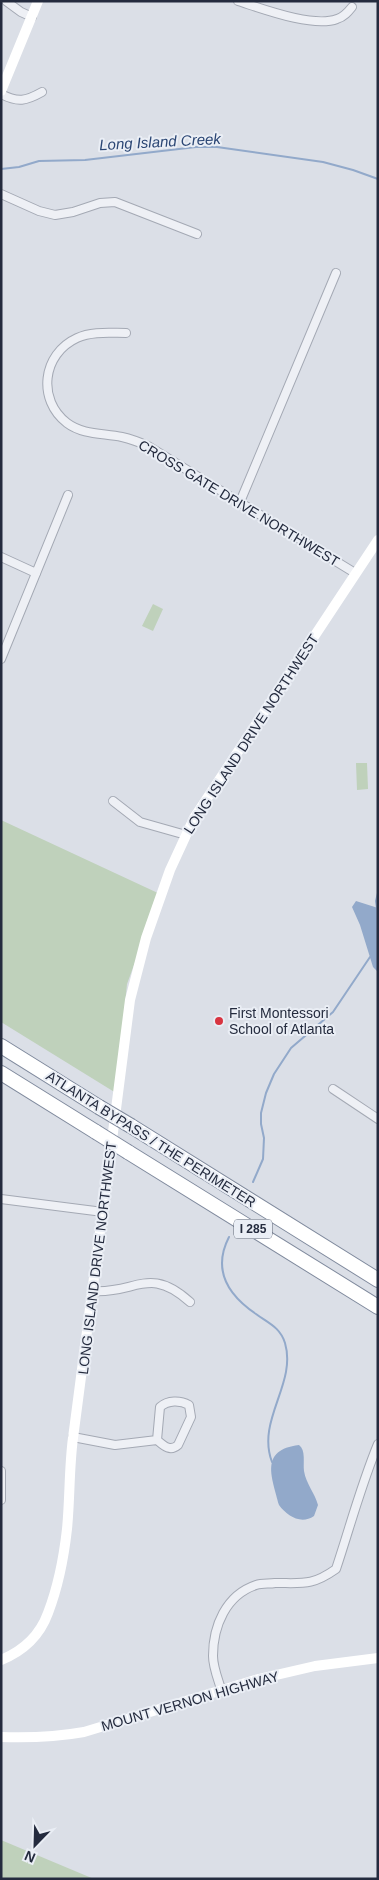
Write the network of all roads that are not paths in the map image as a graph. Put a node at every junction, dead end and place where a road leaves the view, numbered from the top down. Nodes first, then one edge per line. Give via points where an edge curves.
1 (6, 1) edge
2 (38, 1) edge
3 (238, 1) edge
4 (352, 7) dead end
5 (32, 17) junction
6 (42, 92) dead end
7 (1, 93) edge
8 (1, 194) edge
9 (197, 234) dead end
10 (336, 273) dead end
11 (126, 333) dead end
12 (68, 495) dead end
13 (240, 502) junction
14 (378, 540) edge
15 (1, 557) edge
16 (36, 573) junction
17 (355, 573) junction
18 (1, 659) edge
19 (113, 801) dead end
20 (186, 835) junction
21 (1, 1046) edge
22 (1, 1074) edge
23 (333, 1089) dead end
24 (378, 1119) edge
25 (1, 1199) edge
26 (102, 1212) junction
27 (378, 1280) edge
28 (93, 1292) junction
29 (190, 1302) dead end
30 (378, 1307) edge
31 (73, 1437) junction
32 (157, 1440) junction
33 (378, 1444) edge
34 (1, 1471) edge
35 (1, 1500) edge
36 (378, 1658) edge
37 (1, 1660) edge
38 (221, 1689) junction
39 (1, 1737) edge

1 - 5 street
2 - 5 street
3 - 4 street via 309,20 332,21
5 - 7 street
6 - 7 street via 28,100 11,99
8 - 9 street via 55,215 115,202
10 - 13 street
11 - 13 street, CROSS GATE DRIVE NORTHWEST via 85,335 60,350 50,364 46,380 54,410 81,431 123,437 148,446
12 - 16 street
13 - 17 street, CROSS GATE DRIVE NORTHWEST
14 - 17 street, LONG ISLAND DRIVE NORTHWEST
15 - 16 street
16 - 18 street
17 - 20 street, LONG ISLAND DRIVE NORTHWEST
19 - 20 street via 140,822
20 - 26 street, LONG ISLAND DRIVE NORTHWEST via 146,938 135,977
21 - 27 highway, ATLANTA BYPASS / THE PERIMETER / I 285, bridge
22 - 30 highway, ATLANTA BYPASS / THE PERIMETER / I 285, bridge
23 - 24 street
25 - 26 street
26 - 28 street, LONG ISLAND DRIVE NORTHWEST
28 - 29 street via 108,1292 145,1282 177,1290
28 - 31 street, LONG ISLAND DRIVE NORTHWEST
31 - 32 street via 115,1445
31 - 37 street, LONG ISLAND DRIVE NORTHWEST via 67,1530 48,1613 34,1637
32 - 32 street via 160,1407 172,1402 189,1406 192,1417 178,1445 166,1448
33 - 38 street via 336,1569 304,1584 256,1585 230,1602 218,1624 213,1656
34 - 35 street
36 - 38 street, MOUNT VERNON HIGHWAY via 315,1666
38 - 39 street, MOUNT VERNON HIGHWAY via 84,1732 48,1737

